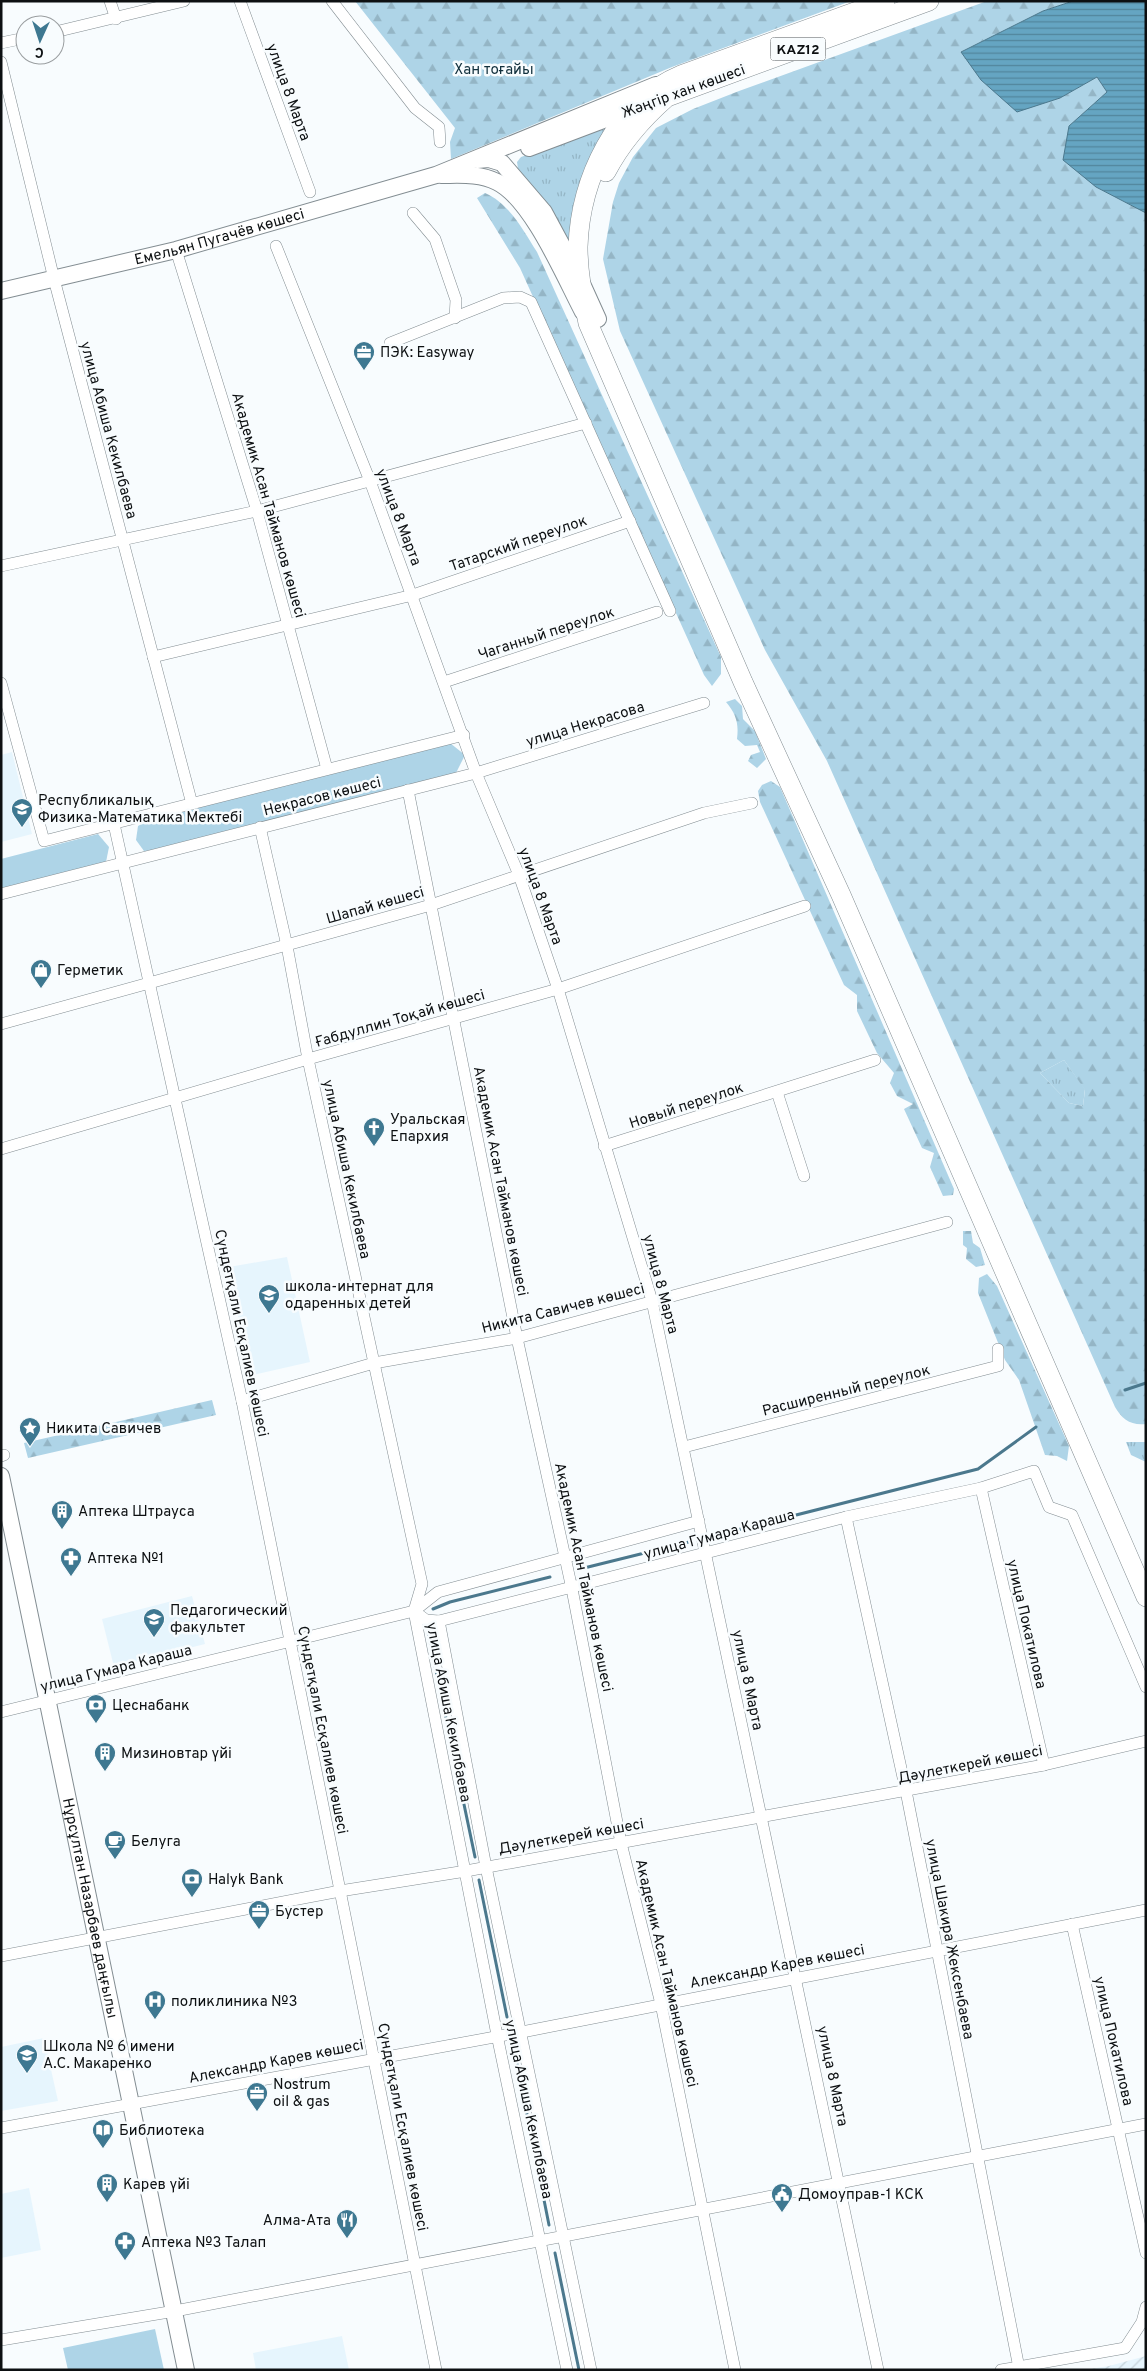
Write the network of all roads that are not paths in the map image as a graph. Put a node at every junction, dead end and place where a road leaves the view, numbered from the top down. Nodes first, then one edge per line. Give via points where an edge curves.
1 (110, 1) edge
2 (184, 1) edge
3 (240, 1) edge
4 (332, 1) edge
5 (885, 1) edge
6 (929, 1) edge
7 (116, 19) junction
8 (65, 30) edge
9 (15, 40) edge
10 (1, 43) edge
11 (1, 62) edge
12 (668, 89) junction
13 (633, 109) junction
14 (440, 142) dead end
15 (496, 160) junction
16 (465, 162) junction
17 (436, 175) junction
18 (310, 192) dead end
19 (413, 213) dead end
20 (276, 246) dead end
21 (176, 250) junction
22 (579, 277) junction
23 (54, 279) junction
24 (1, 292) edge
25 (456, 318) junction
26 (593, 321) junction
27 (390, 343) dead end
28 (586, 423) junction
29 (370, 481) junction
30 (256, 511) junction
31 (630, 521) junction
32 (122, 540) junction
33 (1, 566) edge
34 (413, 594) junction
35 (670, 611) dead end
36 (657, 612) dead end
37 (289, 625) junction
38 (153, 657) junction
39 (444, 682) junction
40 (1, 683) edge
41 (704, 703) dead end
42 (464, 735) junction
43 (327, 769) junction
44 (476, 773) junction
45 (408, 790) junction
46 (752, 803) dead end
47 (192, 804) junction
48 (114, 824) junction
49 (260, 827) junction
50 (122, 864) junction
51 (519, 875) junction
52 (1, 894) edge
53 (431, 905) junction
54 (805, 906) dead end
55 (287, 946) junction
56 (149, 983) junction
57 (558, 989) junction
58 (454, 1018) junction
59 (1, 1024) edge
60 (308, 1059) junction
61 (876, 1060) dead end
62 (778, 1092) junction
63 (176, 1099) junction
64 (604, 1146) junction
65 (1, 1149) edge
66 (804, 1176) dead end
67 (947, 1222) dead end
68 (652, 1301) junction
69 (517, 1338) junction
70 (998, 1349) dead end
71 (374, 1364) junction
72 (242, 1401) junction
73 (684, 1446) junction
74 (1, 1476) edge
75 (981, 1488) junction
76 (846, 1517) junction
77 (699, 1521) junction
78 (706, 1553) junction
79 (566, 1557) junction
80 (1146, 1568) edge
81 (572, 1589) junction
82 (1146, 1597) edge
83 (414, 1611) junction
84 (439, 1621) junction
85 (290, 1642) junction
86 (1146, 1687) edge
87 (47, 1700) junction
88 (1, 1712) edge
89 (1146, 1741) edge
90 (1044, 1766) junction
91 (906, 1791) junction
92 (762, 1818) junction
93 (621, 1842) junction
94 (486, 1867) junction
95 (466, 1871) junction
96 (340, 1891) junction
97 (1146, 1910) edge
98 (1072, 1924) junction
99 (97, 1938) junction
100 (937, 1950) junction
101 (1, 1956) edge
102 (796, 1978) junction
103 (662, 2004) junction
104 (522, 2032) junction
105 (497, 2035) junction
106 (374, 2058) junction
107 (132, 2104) junction
108 (1146, 2124) edge
109 (1, 2128) edge
110 (1119, 2131) junction
111 (978, 2157) junction
112 (840, 2182) junction
113 (702, 2210) junction
114 (563, 2236) junction
115 (540, 2239) junction
116 (1146, 2253) edge
117 (416, 2264) junction
118 (1146, 2307) edge
119 (175, 2311) junction
120 (1, 2340) edge
121 (1019, 2368) junction
122 (186, 2370) edge
123 (436, 2370) edge
124 (567, 2370) edge
125 (591, 2370) edge
126 (735, 2370) edge
127 (878, 2370) edge
128 (1001, 2370) edge

1 - 7 street
2 - 7 street
3 - 18 street, улица 8 Марта
4 - 14 street via 415,108 439,127
5 - 12 main road, Жәңгір хан көшесі / KAZ12
6 - 12 main road, Жәңгір хан көшесі / KAZ12
7 - 8 street
9 - 10 street
11 - 23 street, улица Абиша Кекилбаева
12 - 13 main road
12 - 16 main road, Жәңгір хан көшесі
12 - 26 main road via 619,150 597,194 589,252
13 - 15 main road, Жәңгір хан көшесі
13 - 22 main road via 608,144 588,190 580,228
15 - 16 main road
15 - 17 main road, Жәңгір хан көшесі
15 - 22 main road via 506,167 544,212
16 - 17 main road, Емельян Пугачёв көшесі
17 - 21 main road, Емельян Пугачёв көшесі
17 - 26 main road, Емельян Пугачёв көшесі via 480,176 500,183 509,191 530,214
19 - 25 street via 435,239 456,300
20 - 29 street, улица 8 Марта
21 - 23 main road, Емельян Пугачёв көшесі
21 - 30 street, Академик Асан Тайманов көшесі
22 - 26 main road
23 - 24 main road, Емельян Пугачёв көшесі
23 - 32 street, улица Абиша Кекилбаева
25 - 27 street
25 - 28 street via 503,298 520,297 531,302
26 - 80 main road via 851,890
26 - 82 main road via 743,682 853,922
28 - 29 street
28 - 31 street
29 - 30 street
29 - 34 street, улица 8 Марта
30 - 32 street
30 - 37 street, Академик Асан Тайманов көшесі
31 - 34 street, Татарский переулок
31 - 35 street
32 - 33 street
32 - 38 street, улица Абиша Кекилбаева
34 - 37 street, Татарский переулок
34 - 39 street, улица 8 Марта
36 - 39 street, Чаганный переулок
37 - 38 street, Татарский переулок
37 - 43 street, Академик Асан Тайманов көшесі
38 - 47 street, улица Абиша Кекилбаева
39 - 42 street, улица 8 Марта
40 - 48 street, Некрасов көшесі via 44,841
41 - 44 street, улица Некрасова
42 - 43 street, Некрасов көшесі
42 - 44 street, улица 8 Марта
43 - 47 street, Некрасов көшесі
44 - 45 street, Некрасов көшесі
44 - 51 street, улица 8 Марта
45 - 49 street, Некрасов көшесі
45 - 53 street, Академик Асан Тайманов көшесі
46 - 51 street, Шапай көшесі via 704,813
47 - 48 street, Некрасов көшесі
48 - 50 street, Сүндетқали Есқалиев көшесі
49 - 50 street, Некрасов көшесі
49 - 55 street, улица Абиша Кекилбаева
50 - 52 street, Некрасов көшесі
50 - 56 street, Сүндетқали Есқалиев көшесі
51 - 53 street, Шапай көшесі
51 - 57 street, улица 8 Марта
53 - 55 street, Шапай көшесі
53 - 58 street, Академик Асан Тайманов көшесі
54 - 57 street, Ғабдуллин Тоқай көшесі
55 - 56 street, Шапай көшесі
55 - 60 street, улица Абиша Кекилбаева
56 - 59 street, Шапай көшесі
56 - 63 street, Сүндетқали Есқалиев көшесі
57 - 58 street, Ғабдуллин Тоқай көшесі
57 - 64 street, улица 8 Марта
58 - 60 street, Ғабдуллин Тоқай көшесі
58 - 69 street, Академик Асан Тайманов көшесі
60 - 63 street, Ғабдуллин Тоқай көшесі
60 - 71 street, улица Абиша Кекилбаева
61 - 62 street, Новый переулок
62 - 64 street, Новый переулок
62 - 66 street
63 - 65 street, Ғабдуллин Тоқай көшесі
63 - 72 street, Сүндетқали Есқалиев көшесі
64 - 68 street, улица 8 Марта
67 - 68 street, Никита Савичев көшесі
68 - 69 street, Никита Савичев көшесі
68 - 73 street, улица 8 Марта
69 - 71 street, Никита Савичев көшесі
69 - 79 street, Академик Асан Тайманов көшесі
70 - 73 street, Расширенный переулок via 998,1366
71 - 72 street, Никита Савичев көшесі
71 - 83 street, улица Абиша Кекилбаева via 422,1584
72 - 85 street, Сүндетқали Есқалиев көшесі
73 - 77 street, улица 8 Марта
74 - 87 main road, Нұрсұлтан Назарбаев даңғылы
75 - 76 street, улица Гумара Караша
75 - 86 street, улица Гумара Караша via 1034,1471 1049,1507 1072,1515
75 - 90 street, улица Покатилова
76 - 78 street, улица Гумара Караша
76 - 91 street, улица Шакира Жексенбаева
77 - 78 street, улица 8 Марта
77 - 79 street, улица Гумара Караша
78 - 81 street, улица Гумара Караша
78 - 92 street, улица 8 Марта
79 - 81 street, Академик Асан Тайманов көшесі
79 - 83 street, улица Гумара Караша via 438,1592
81 - 84 street, улица Гумара Караша
81 - 93 street, Академик Асан Тайманов көшесі
83 - 84 street via 426,1620
83 - 85 street, улица Гумара Караша
83 - 95 street, улица Абиша Кекилбаева
84 - 94 street, улица Абиша Кекилбаева
85 - 87 street, улица Гумара Караша
85 - 96 street, Сүндетқали Есқалиев көшесі
87 - 88 street, улица Гумара Караша
87 - 99 main road, Нұрсұлтан Назарбаев даңғылы
89 - 90 street, Дәулеткерей көшесі
90 - 91 street, Дәулеткерей көшесі
91 - 92 street, Дәулеткерей көшесі
91 - 100 street, улица Шакира Жексенбаева
92 - 93 street, Дәулеткерей көшесі
92 - 102 street, улица 8 Марта
93 - 94 street, Дәулеткерей көшесі
93 - 103 street, Академик Асан Тайманов көшесі
94 - 95 street, Дәулеткерей көшесі
94 - 104 street, улица Абиша Кекилбаева
95 - 96 street, Дәулеткерей көшесі
95 - 105 street, улица Абиша Кекилбаева
96 - 99 street, Дәулеткерей көшесі
96 - 106 street, Сүндетқали Есқалиев көшесі
97 - 98 street, Александр Карев көшесі
98 - 100 street, Александр Карев көшесі
98 - 110 street, улица Покатилова
99 - 101 street, Дәулеткерей көшесі
99 - 107 main road, Нұрсұлтан Назарбаев даңғылы
100 - 102 street, Александр Карев көшесі
100 - 111 street, улица Шакира Жексенбаева
102 - 103 street, Александр Карев көшесі
102 - 112 street, улица 8 Марта
103 - 104 street, Александр Карев көшесі
103 - 113 street, Академик Асан Тайманов көшесі
104 - 105 street, Александр Карев көшесі
104 - 114 street, улица Абиша Кекилбаева
105 - 106 street, Александр Карев көшесі
105 - 115 street, улица Абиша Кекилбаева
106 - 107 street, Александр Карев көшесі
106 - 117 street, Сүндетқали Есқалиев көшесі
107 - 109 street, Александр Карев көшесі
107 - 119 main road, Нұрсұлтан Назарбаев даңғылы
108 - 110 street
110 - 111 street
110 - 116 street, улица Покатилова
111 - 112 street
111 - 121 street, улица Шакира Жексенбаева
112 - 113 street
112 - 127 street, улица 8 Марта
113 - 114 street
113 - 126 street, Академик Асан Тайманов көшесі
114 - 115 street
114 - 125 street, улица Абиша Кекилбаева
115 - 117 street
115 - 124 street, улица Абиша Кекилбаева
117 - 119 street
117 - 123 street, Сүндетқали Есқалиев көшесі
118 - 121 street via 1142,2322 1125,2348
119 - 120 street
119 - 122 main road, Нұрсұлтан Назарбаев даңғылы
121 - 128 street

